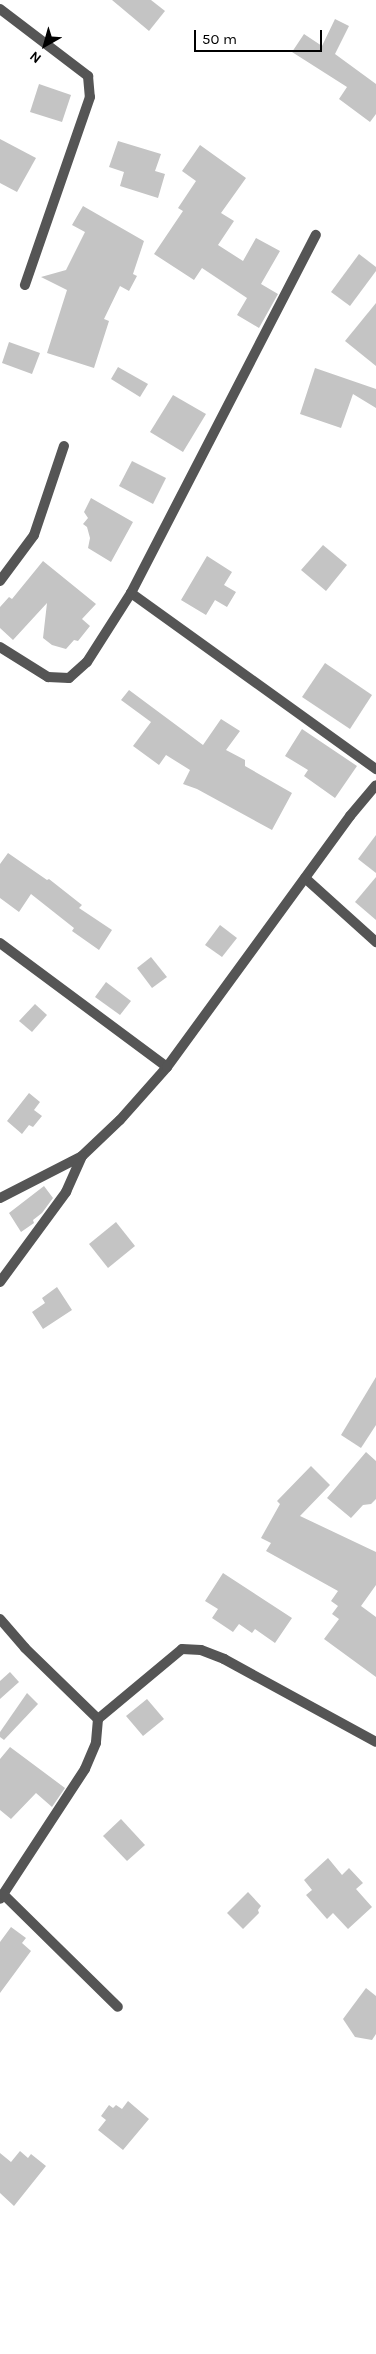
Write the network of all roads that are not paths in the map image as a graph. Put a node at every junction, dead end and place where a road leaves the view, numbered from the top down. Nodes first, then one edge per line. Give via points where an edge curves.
1 (0, 9) edge
2 (316, 235) dead end
3 (25, 285) dead end
4 (64, 446) dead end
5 (0, 580) edge
6 (131, 593) junction
7 (0, 648) edge
8 (376, 769) edge
9 (376, 784) edge
10 (305, 878) junction
11 (376, 942) edge
12 (0, 943) edge
13 (167, 1067) junction
14 (82, 1156) junction
15 (0, 1198) edge
16 (0, 1282) edge
17 (0, 1619) edge
18 (98, 1719) junction
19 (376, 1742) edge
20 (2, 1896) edge
21 (118, 2008) dead end

1 - 3 street via 88,76 90,90
2 - 6 street
4 - 5 street via 34,535
6 - 7 street via 87,662 69,678 48,678
6 - 8 street
9 - 10 street
10 - 11 street
10 - 13 street
12 - 13 street
13 - 14 street via 120,1120
14 - 15 street
14 - 16 street via 66,1192
17 - 18 street
18 - 19 street via 182,1649 201,1650 224,1659
18 - 20 street via 96,1743 85,1769
20 - 21 street

